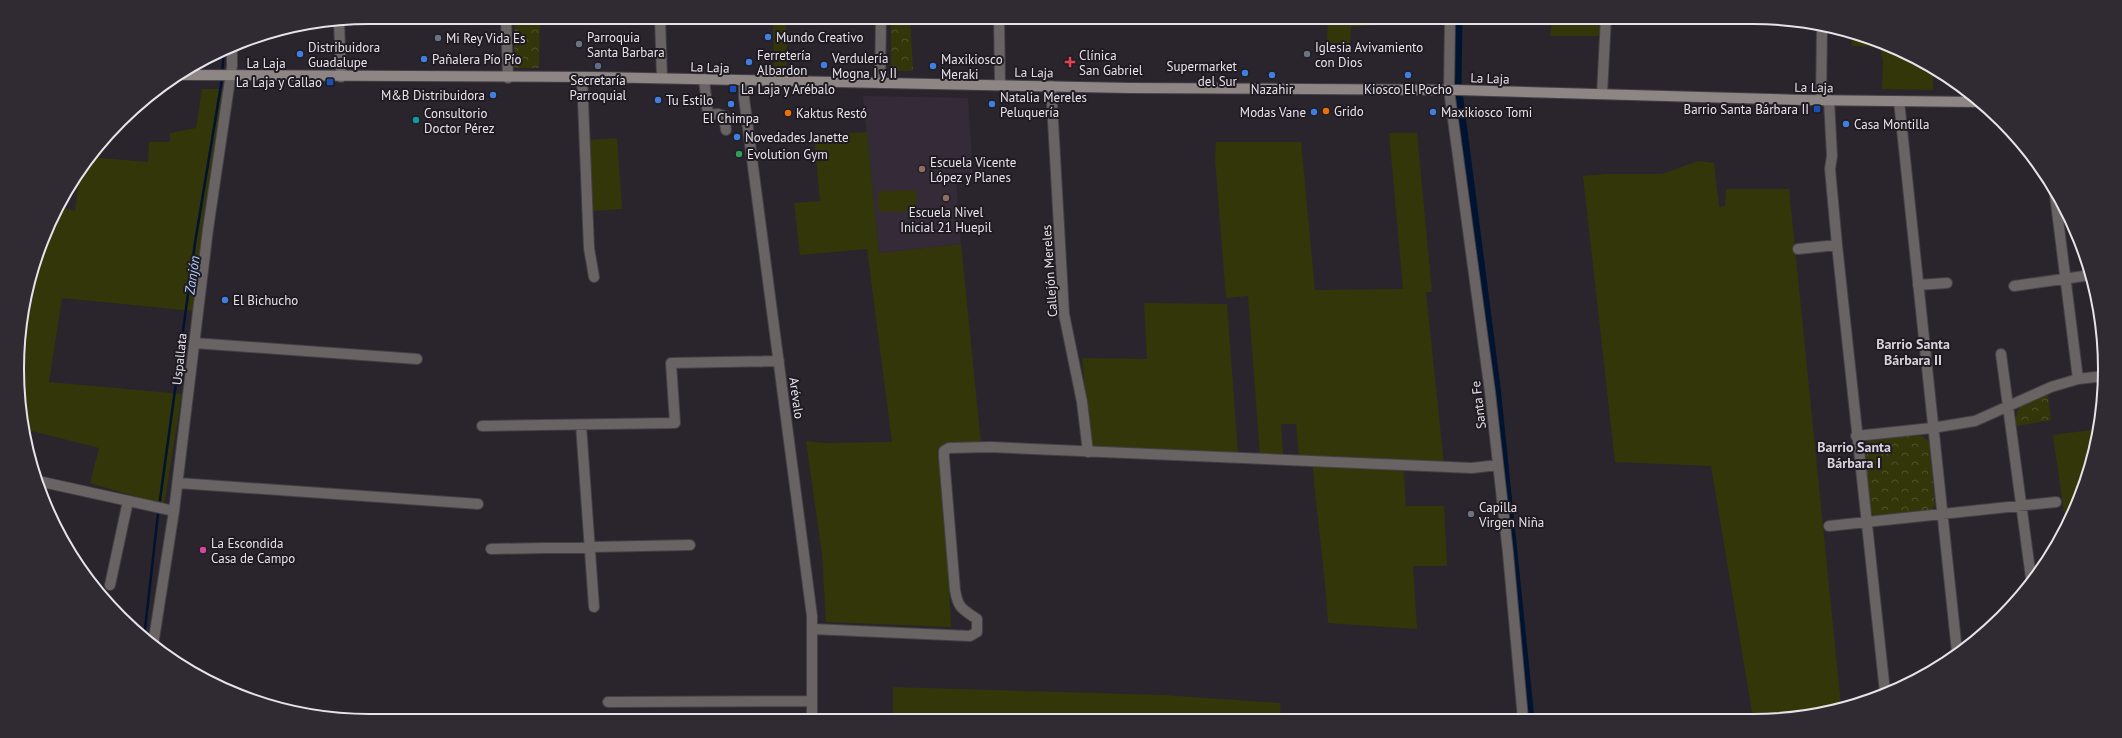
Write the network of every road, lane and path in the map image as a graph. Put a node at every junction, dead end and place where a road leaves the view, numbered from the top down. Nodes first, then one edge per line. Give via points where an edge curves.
1 (506, 24) edge
2 (660, 24) edge
3 (881, 24) edge
4 (1000, 24) edge
5 (1450, 24) edge
6 (1606, 24) edge
7 (339, 26) edge
8 (1822, 32) edge
9 (232, 53) edge
10 (188, 75) edge
11 (230, 76) junction
12 (341, 77) junction
13 (582, 77) junction
14 (508, 78) junction
15 (662, 78) junction
16 (704, 79) junction
17 (744, 81) junction
18 (880, 82) junction
19 (1000, 84) junction
20 (1051, 86) junction
21 (1455, 90) junction
22 (1602, 94) junction
23 (1825, 100) junction
24 (1899, 101) junction
25 (1971, 102) edge
26 (726, 130) dead end
27 (2056, 205) edge
28 (1837, 245) junction
29 (1798, 249) dead end
30 (2085, 276) edge
31 (594, 277) dead end
32 (2065, 279) junction
33 (1947, 283) dead end
34 (1918, 285) junction
35 (2014, 286) dead end
36 (194, 343) junction
37 (2001, 354) dead end
38 (416, 359) dead end
39 (779, 361) junction
40 (2098, 377) edge
41 (2078, 379) junction
42 (2008, 405) junction
43 (581, 424) junction
44 (482, 426) dead end
45 (1932, 428) junction
46 (1856, 436) junction
47 (1088, 452) junction
48 (1498, 465) junction
49 (43, 482) edge
50 (178, 483) junction
51 (128, 501) junction
52 (2056, 502) dead end
53 (478, 504) dead end
54 (2022, 506) junction
55 (174, 511) junction
56 (1941, 515) junction
57 (1866, 522) junction
58 (1829, 526) dead end
59 (690, 545) dead end
60 (590, 547) junction
61 (491, 549) dead end
62 (2031, 574) edge
63 (110, 585) dead end
64 (594, 607) dead end
65 (812, 629) junction
66 (154, 639) edge
67 (1956, 648) edge
68 (1885, 688) edge
69 (812, 701) junction
70 (608, 702) dead end
71 (812, 714) edge
72 (1523, 714) edge

1 - 14 street
2 - 15 street
3 - 18 street
4 - 19 street
5 - 21 street, Santa Fe
6 - 22 street
7 - 12 street
8 - 23 street
9 - 11 street, Uspallata
10 - 11 main road, La Laja
11 - 12 main road, La Laja
11 - 36 street, Uspallata
12 - 14 main road, La Laja
13 - 14 main road, La Laja
13 - 15 main road, La Laja
13 - 31 street via 589,248
15 - 16 main road, La Laja
16 - 17 main road, La Laja
16 - 26 street via 708,115 724,116
17 - 18 main road, La Laja
17 - 39 street, Arévalo via 744,98
18 - 19 main road, La Laja
19 - 20 main road, La Laja
20 - 21 main road, La Laja
20 - 47 street, Callejón Mereles via 1064,314 1081,395
21 - 22 main road, La Laja
21 - 48 street, Santa Fe
22 - 23 main road, La Laja
23 - 24 main road, La Laja
23 - 28 street via 1832,156 1830,170
24 - 25 main road, La Laja
24 - 34 street
27 - 32 street
28 - 29 street
28 - 46 street
30 - 32 street
32 - 35 street
32 - 41 street
33 - 34 street
34 - 45 street
36 - 38 street
36 - 50 street, Uspallata
37 - 42 street
39 - 43 street via 671,363 674,423
39 - 65 street, Arévalo
40 - 41 street
41 - 42 street
42 - 45 street via 1975,421
42 - 54 street
43 - 44 street
43 - 60 street
45 - 46 street
45 - 56 street
46 - 57 street
47 - 48 street via 1472,468
47 - 65 street via 990,447 948,448 944,451 957,602 961,609 977,619 977,632 970,636
48 - 72 street, Santa Fe
49 - 51 street
50 - 53 street
50 - 55 street, Uspallata
51 - 55 street
51 - 63 street
52 - 54 street
54 - 56 street
54 - 62 street
55 - 66 street, Uspallata
56 - 57 street
56 - 67 street
57 - 58 street
57 - 68 street
59 - 60 street
60 - 61 street
60 - 64 street
65 - 69 street, Arévalo
69 - 70 street
69 - 71 street, Arévalo

